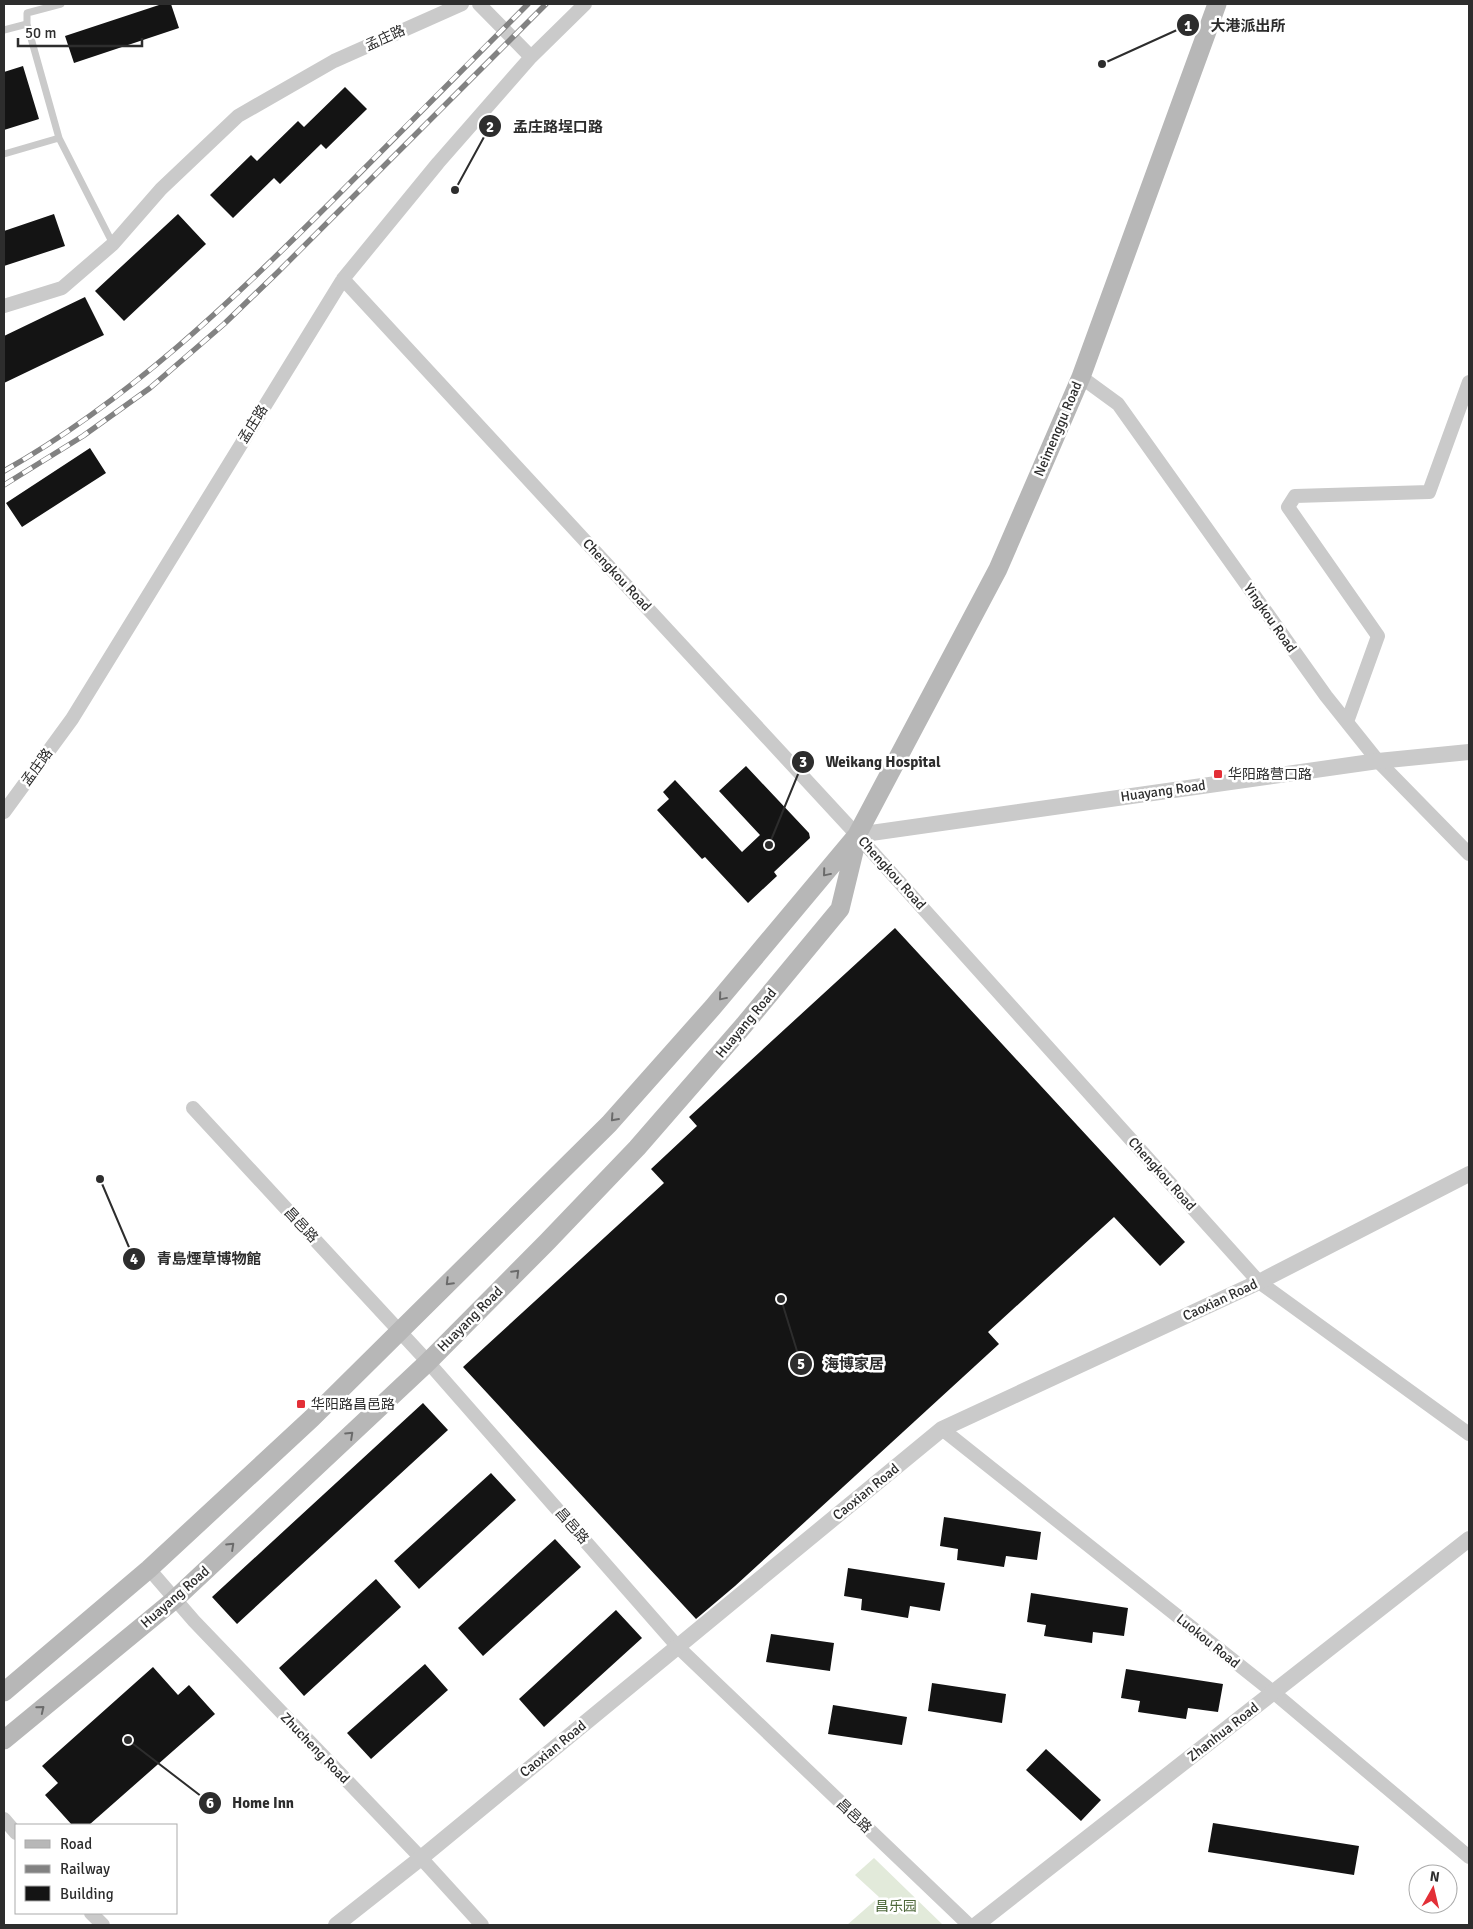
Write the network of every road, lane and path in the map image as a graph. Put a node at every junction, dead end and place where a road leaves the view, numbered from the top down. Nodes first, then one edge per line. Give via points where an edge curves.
1 (60, 4) edge
2 (462, 4) edge
3 (479, 4) edge
4 (585, 4) edge
5 (1217, 4) edge
6 (27, 24) junction
7 (4, 30) edge
8 (531, 57) junction
9 (59, 138) junction
10 (4, 154) edge
11 (113, 244) junction
12 (343, 278) junction
13 (4, 306) edge
14 (1081, 377) junction
15 (1469, 382) edge
16 (1346, 722) junction
17 (1469, 752) edge
18 (1378, 761) junction
19 (4, 812) edge
20 (857, 835) junction
21 (1469, 854) edge
22 (193, 1108) dead end
23 (1469, 1174) edge
24 (1259, 1282) junction
25 (400, 1332) junction
26 (428, 1362) junction
27 (942, 1429) junction
28 (1469, 1434) edge
29 (1469, 1539) edge
30 (149, 1569) junction
31 (174, 1600) junction
32 (678, 1647) junction
33 (4, 1692) edge
34 (1273, 1692) junction
35 (4, 1740) edge
36 (4, 1819) edge
37 (15, 1832) edge
38 (1469, 1857) edge
39 (421, 1858) junction
40 (93, 1914) edge
41 (103, 1925) edge
42 (336, 1925) edge
43 (482, 1925) edge
44 (969, 1925) edge
45 (976, 1925) edge

1 - 6 lane via 27,13
2 - 11 street, 孟庄路 via 334,61 238,116 161,189
3 - 8 street
4 - 8 street, 孟庄路
5 - 14 main road, Neimenggu Road
6 - 7 lane
6 - 9 lane
8 - 12 street, 孟庄路
9 - 10 lane
9 - 11 lane
11 - 13 street, 孟庄路 via 62,288
12 - 19 street, 孟庄路 via 72,719
12 - 20 street, Chengkou Road
14 - 16 street, Yingkou Road via 1118,404
14 - 20 main road, Neimenggu Road via 998,569
15 - 16 street via 1429,492 1294,496 1288,507 1378,636
16 - 18 street, Yingkou Road
17 - 18 street, Huayang Road
18 - 20 street, Huayang Road
18 - 21 street, Yingkou Road
20 - 24 street, Chengkou Road
20 -> 25 main road via 714,1007 609,1124
26 -> 20 main road, Huayang Road via 637,1148 840,910
22 - 25 street, 昌邑路
23 - 24 street, Caoxian Road
24 - 27 street, Caoxian Road
24 - 28 street, Chengkou Road
25 - 26 street, 昌邑路
25 - 30 main road
31 -> 26 main road, Huayang Road
26 - 32 street, 昌邑路
27 - 32 street, Caoxian Road
27 - 34 street, Luokou Road
29 - 34 street, Zhanhua Road
30 - 31 street, Zhucheng Road
30 - 33 main road
35 -> 31 main road, Huayang Road
31 - 39 street, Zhucheng Road
32 - 39 street, Caoxian Road
32 - 44 street, 昌邑路
34 - 38 street, Luokou Road
34 - 45 street, Zhanhua Road
36 - 37 street
39 - 42 street, Caoxian Road
39 - 43 street, Zhucheng Road
40 - 41 street

